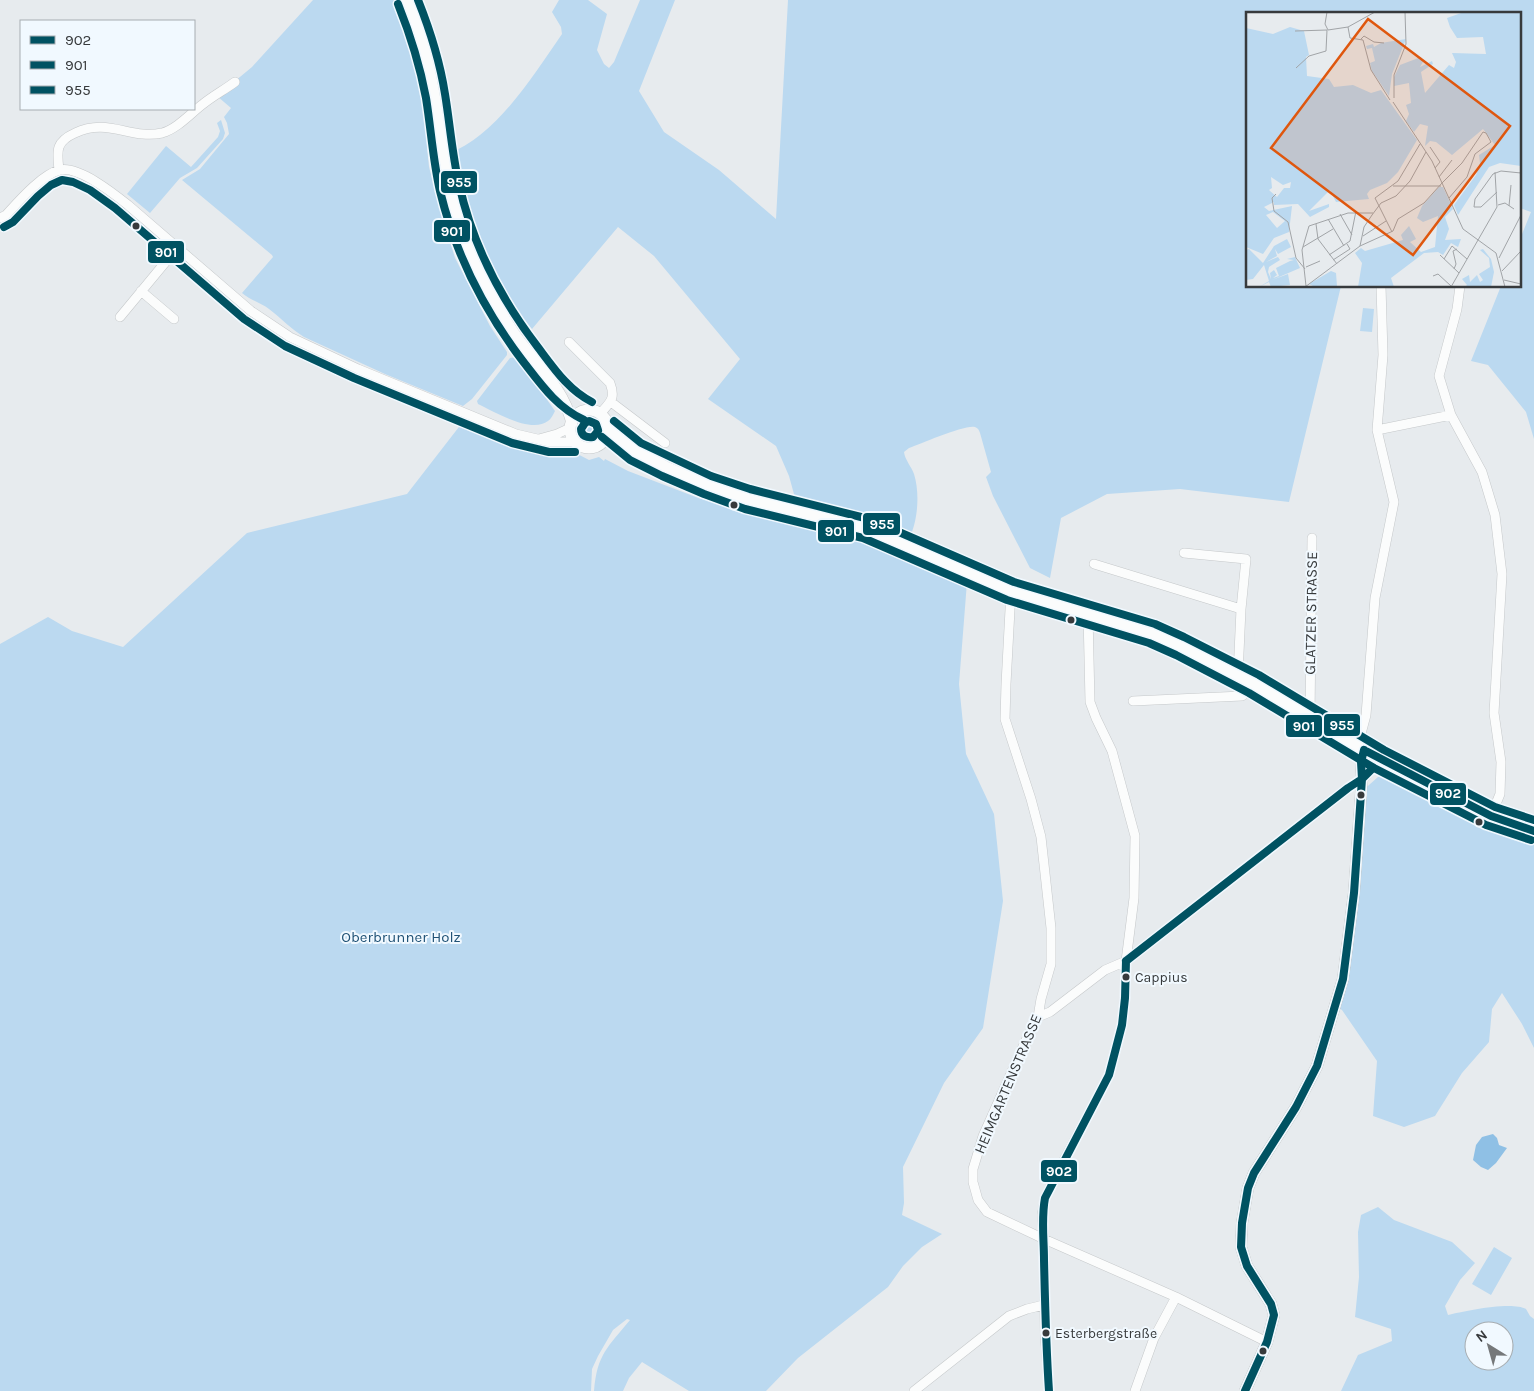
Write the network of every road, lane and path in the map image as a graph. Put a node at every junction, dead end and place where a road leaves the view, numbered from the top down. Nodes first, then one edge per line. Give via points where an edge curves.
1 (407, 0) edge
2 (234, 82) dead end
3 (59, 170) junction
4 (0, 218) edge
5 (178, 247) junction
6 (1381, 288) edge
7 (1460, 288) edge
8 (141, 291) junction
9 (120, 317) dead end
10 (174, 319) dead end
11 (569, 342) dead end
12 (560, 392) junction
13 (611, 402) junction
14 (588, 411) junction
15 (600, 414) junction
16 (1451, 415) junction
17 (571, 425) junction
18 (608, 429) junction
19 (1377, 430) junction
20 (539, 439) junction
21 (575, 442) junction
22 (665, 443) dead end
23 (601, 444) junction
24 (635, 451) junction
25 (1312, 538) dead end
26 (1184, 553) dead end
27 (1094, 564) dead end
28 (1011, 590) junction
29 (1241, 609) junction
30 (1088, 614) junction
31 (1238, 675) junction
32 (1254, 684) junction
33 (1133, 701) dead end
34 (1310, 718) junction
35 (1361, 748) junction
36 (1378, 759) junction
37 (1362, 780) junction
38 (1491, 816) junction
39 (1534, 831) edge
40 (1126, 961) junction
41 (1038, 1017) junction
42 (1044, 1239) junction
43 (1176, 1297) junction
44 (1044, 1305) junction
45 (1267, 1342) junction
46 (919, 1389) edge
47 (1049, 1391) edge
48 (1136, 1391) edge
49 (1244, 1391) edge

1 - 12 street via 433,82 453,201 469,251 490,294 519,341
2 - 3 street via 164,133 147,135 112,127 78,131 63,139 57,150
3 - 4 street via 36,184
3 - 5 street via 74,171 109,190
5 - 8 street
5 - 20 street via 251,311 290,337 358,369 516,434
6 - 19 street via 1383,356
7 - 16 street via 1439,376
8 - 9 street
8 - 10 street
11 - 13 street via 610,383 614,391
12 - 14 street
12 - 17 street
13 - 15 street
13 - 22 street
14 - 15 street
14 - 17 street via 578,414
15 - 18 street
16 - 19 street
16 - 38 street via 1482,472 1495,515 1502,574 1494,713 1500,794
17 - 20 street via 557,434
17 - 21 street
18 - 23 street
18 - 24 street
19 - 35 street via 1394,502 1374,598
20 - 21 street
21 - 23 street via 588,448
23 - 24 street
24 - 28 street via 707,485 747,499 866,528
25 - 34 street, GLATZER STRASSE
26 - 29 street via 1246,559
27 - 29 street
28 - 30 street
28 - 41 street, HEIMGARTENSTRASSE via 1006,719 1040,837 1050,928 1051,964
29 - 31 street
30 - 31 street via 1152,634
30 - 40 street via 1090,702 1112,751 1134,836 1134,898
31 - 32 street
32 - 33 street via 1242,696
32 - 34 street
34 - 35 street
35 - 36 street
35 - 37 street
36 - 37 street
36 - 38 street
37 - 40 street
37 - 45 street via 1354,893 1343,979 1317,1066 1296,1107 1254,1173 1242,1223 1241,1247 1247,1266 1271,1304 1274,1315
38 - 39 street
40 - 41 street via 1105,970 1050,1012
40 - 42 street via 1122,1024 1110,1075 1045,1198 1042,1215
41 - 42 street, HEIMGARTENSTRASSE via 983,1136 973,1169 973,1182 978,1200 987,1212
42 - 43 street, HEIMGARTENSTRASSE
42 - 44 street
43 - 45 street, HEIMGARTENSTRASSE
43 - 48 street via 1154,1338
44 - 46 street via 1009,1316
44 - 47 street
45 - 49 street

